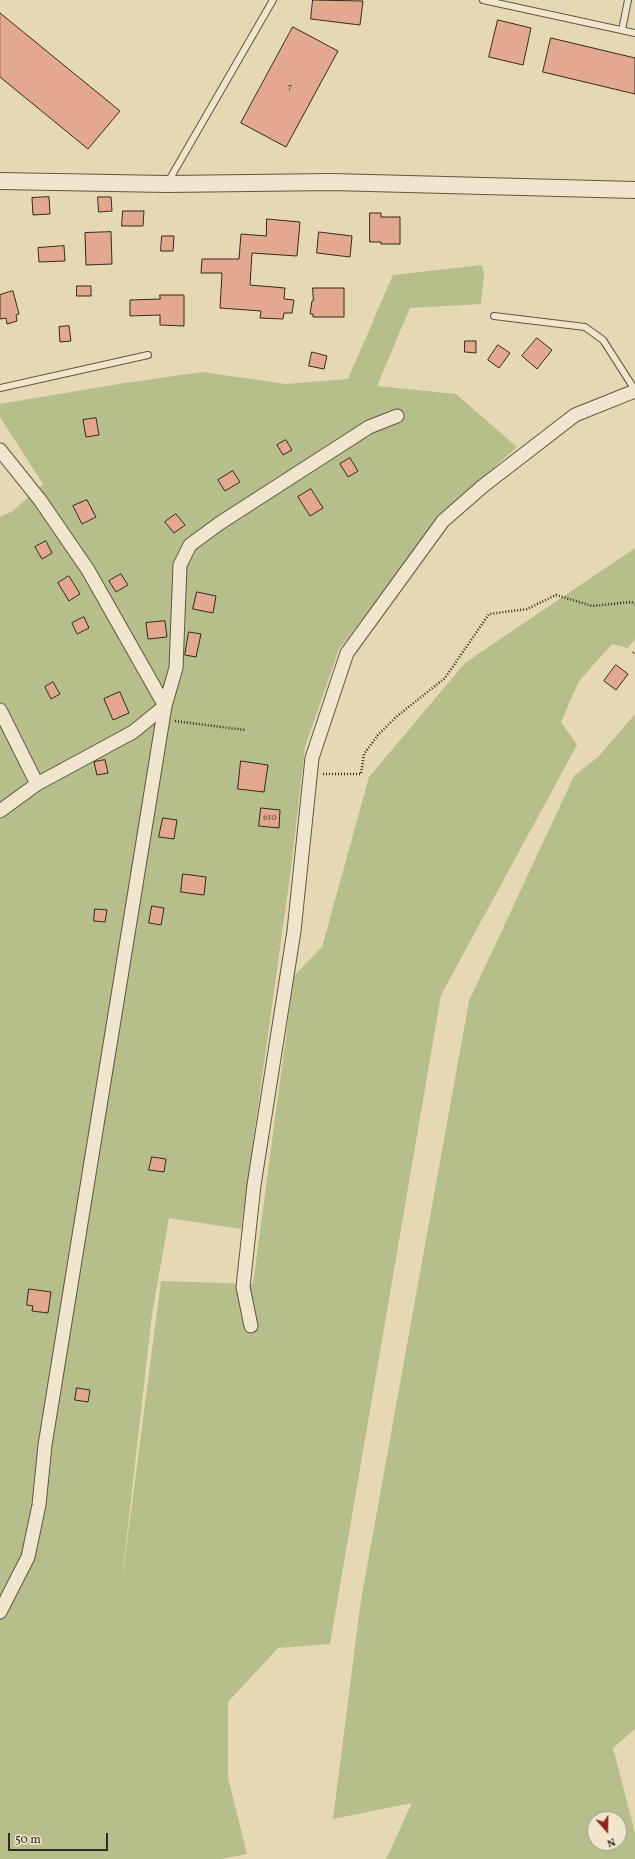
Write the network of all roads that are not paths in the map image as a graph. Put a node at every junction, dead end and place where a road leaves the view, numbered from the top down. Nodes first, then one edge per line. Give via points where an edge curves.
1 (273, 0) edge
2 (483, 0) edge
3 (628, 0) edge
4 (622, 30) junction
5 (635, 33) edge
6 (0, 181) edge
7 (167, 184) junction
8 (635, 190) edge
9 (494, 316) dead end
10 (148, 355) dead end
11 (0, 388) edge
12 (635, 391) edge
13 (397, 416) dead end
14 (0, 450) edge
15 (165, 706) junction
16 (0, 710) edge
17 (37, 784) junction
18 (0, 811) edge
19 (251, 1326) dead end
20 (0, 1612) edge

1 - 7 lane
2 - 4 lane
3 - 4 lane
4 - 5 lane
6 - 7 street
7 - 8 street via 332,182
9 - 12 lane via 585,327 603,340
10 - 11 lane
12 - 19 street via 575,415 483,486 443,521 347,653 312,758 294,931 254,1185 243,1287
13 - 15 street via 369,427 190,545 180,565 176,668
14 - 15 street via 40,500 88,570
15 - 17 street via 133,732
15 - 20 street via 45,1445 39,1505 28,1557
16 - 17 street
17 - 18 street

